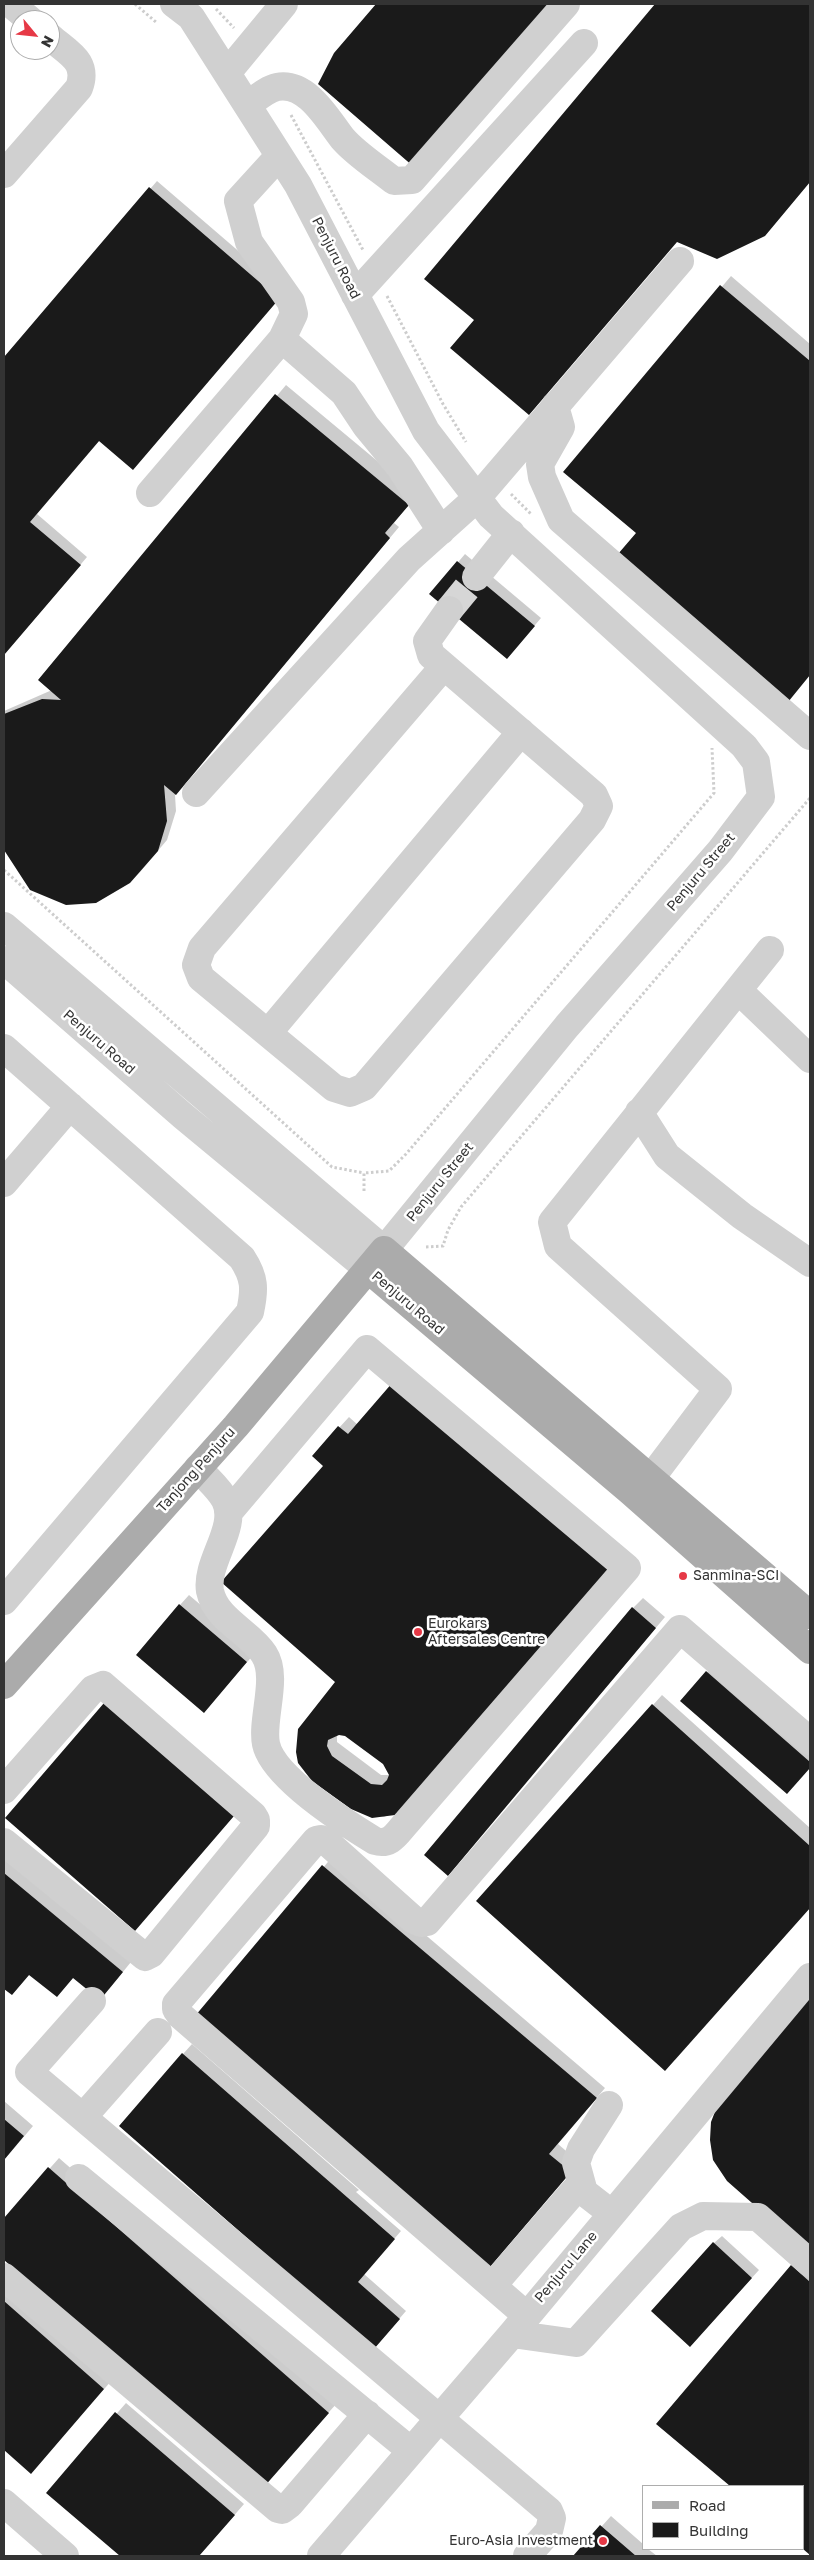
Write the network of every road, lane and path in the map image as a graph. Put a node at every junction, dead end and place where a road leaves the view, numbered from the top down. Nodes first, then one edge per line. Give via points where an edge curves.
1 (7, 4) edge
2 (174, 4) edge
3 (210, 4) edge
4 (284, 4) edge
5 (566, 4) edge
6 (4, 7) edge
7 (584, 44) dead end
8 (250, 45) junction
9 (60, 46) edge
10 (227, 73) junction
11 (274, 87) junction
12 (247, 105) junction
13 (279, 156) junction
14 (4, 174) edge
15 (680, 261) dead end
16 (374, 272) junction
17 (355, 295) junction
18 (282, 339) junction
19 (555, 406) junction
20 (468, 444) dead end
21 (150, 493) dead end
22 (493, 506) junction
23 (537, 520) dead end
24 (441, 530) junction
25 (476, 577) tunnel mouth
26 (449, 610) tunnel mouth
27 (444, 666) junction
28 (521, 732) junction
29 (810, 736) edge
30 (196, 793) dead end
31 (810, 798) edge
32 (4, 870) edge
33 (4, 926) edge
34 (770, 950) dead end
35 (4, 960) edge
36 (738, 990) junction
37 (268, 1033) junction
38 (4, 1048) edge
39 (810, 1060) edge
40 (70, 1106) junction
41 (639, 1112) junction
42 (364, 1173) dead end
43 (4, 1183) edge
44 (426, 1247) dead end
45 (377, 1260) junction
46 (810, 1264) edge
47 (198, 1468) junction
48 (651, 1478) junction
49 (229, 1512) junction
50 (4, 1601) edge
51 (810, 1615) edge
52 (810, 1650) edge
53 (4, 1685) edge
54 (810, 1741) edge
55 (4, 1790) edge
56 (4, 1842) edge
57 (810, 1977) edge
58 (92, 2001) dead end
59 (158, 2032) dead end
60 (609, 2105) dead end
61 (83, 2117) junction
62 (79, 2178) dead end
63 (584, 2192) junction
64 (611, 2213) junction
65 (810, 2262) edge
66 (4, 2277) edge
67 (493, 2286) junction
68 (519, 2324) junction
69 (367, 2414) junction
70 (439, 2417) junction
71 (410, 2450) junction
72 (4, 2503) edge
73 (65, 2556) edge
74 (321, 2556) edge
75 (527, 2556) edge

1 - 6 street
2 - 10 street, Penjuru Road via 191,17
3 - 8 path
4 - 8 street
5 - 11 street via 412,180 394,181 344,140 328,116 298,91
7 - 16 street
8 - 10 street
9 - 14 street via 80,63 84,75 79,88
10 - 12 street, Penjuru Road
11 - 12 street
11 - 16 path
12 - 13 street, Penjuru Road
13 - 17 street, Penjuru Road via 298,185
13 - 18 street via 238,201 249,242 291,302 294,314
15 - 19 street
16 - 17 street
16 - 20 path via 443,404
17 - 22 street, Penjuru Road via 426,431
18 - 21 street
18 - 24 street via 344,393 400,467
19 - 22 street
19 - 29 street via 561,427 540,464 542,477 561,520
22 - 23 path
22 - 24 street
22 - 25 street
22 - 45 street, Penjuru Street via 744,746 756,762 761,797 720,851 567,1026
24 - 30 street via 409,559
26 - 27 street via 427,641 432,655
27 - 28 street
27 - 37 street via 202,948 196,965 200,978
28 - 37 street
28 - 37 street via 594,795 599,806 592,820 364,1087 350,1093 334,1088
31 - 44 path via 461,1207 443,1246
32 - 42 path via 332,1167
33 - 45 street, Penjuru Road
34 - 36 street
35 - 45 street, Penjuru Road via 183,1116
36 - 39 street
36 - 41 street
38 - 40 street
40 - 43 street
40 - 50 street via 242,1258 252,1273 254,1295 250,1312
41 - 46 street via 667,1156 742,1216
41 - 48 street via 552,1222 558,1246 718,1389
45 - 47 main road, Tanjong Penjuru
45 - 48 main road, Penjuru Road
45 - 52 main road, Penjuru Road
47 - 49 street via 225,1499
47 - 53 main road, Tanjong Penjuru
48 - 51 main road, Penjuru Road
49 - 49 street via 211,1570 210,1589 212,1599 222,1613 264,1654 270,1670 266,1744 284,1772 302,1791 375,1842 382,1843 389,1842 401,1829 628,1568 367,1349
54 - 67 street via 680,1629 427,1922 414,1920 322,1839 316,1840 179,1997 176,2009 181,2016
55 - 56 street via 93,1689 103,1685 252,1815 256,1826 151,1954 144,1957
57 - 64 street, Penjuru Lane
58 - 61 street via 29,2072
59 - 61 street
60 - 63 street via 581,2149 576,2163
61 - 70 street
62 - 69 street
63 - 64 street
63 - 67 street via 576,2190 571,2193
64 - 68 street, Penjuru Lane
65 - 68 street via 758,2217 703,2216 681,2228 576,2343
66 - 69 street via 278,2509 290,2504
67 - 68 street
68 - 70 street, Penjuru Lane
69 - 71 street
70 - 71 street, Penjuru Lane
70 - 75 street via 549,2511 552,2524
71 - 74 street, Penjuru Lane
72 - 73 street

